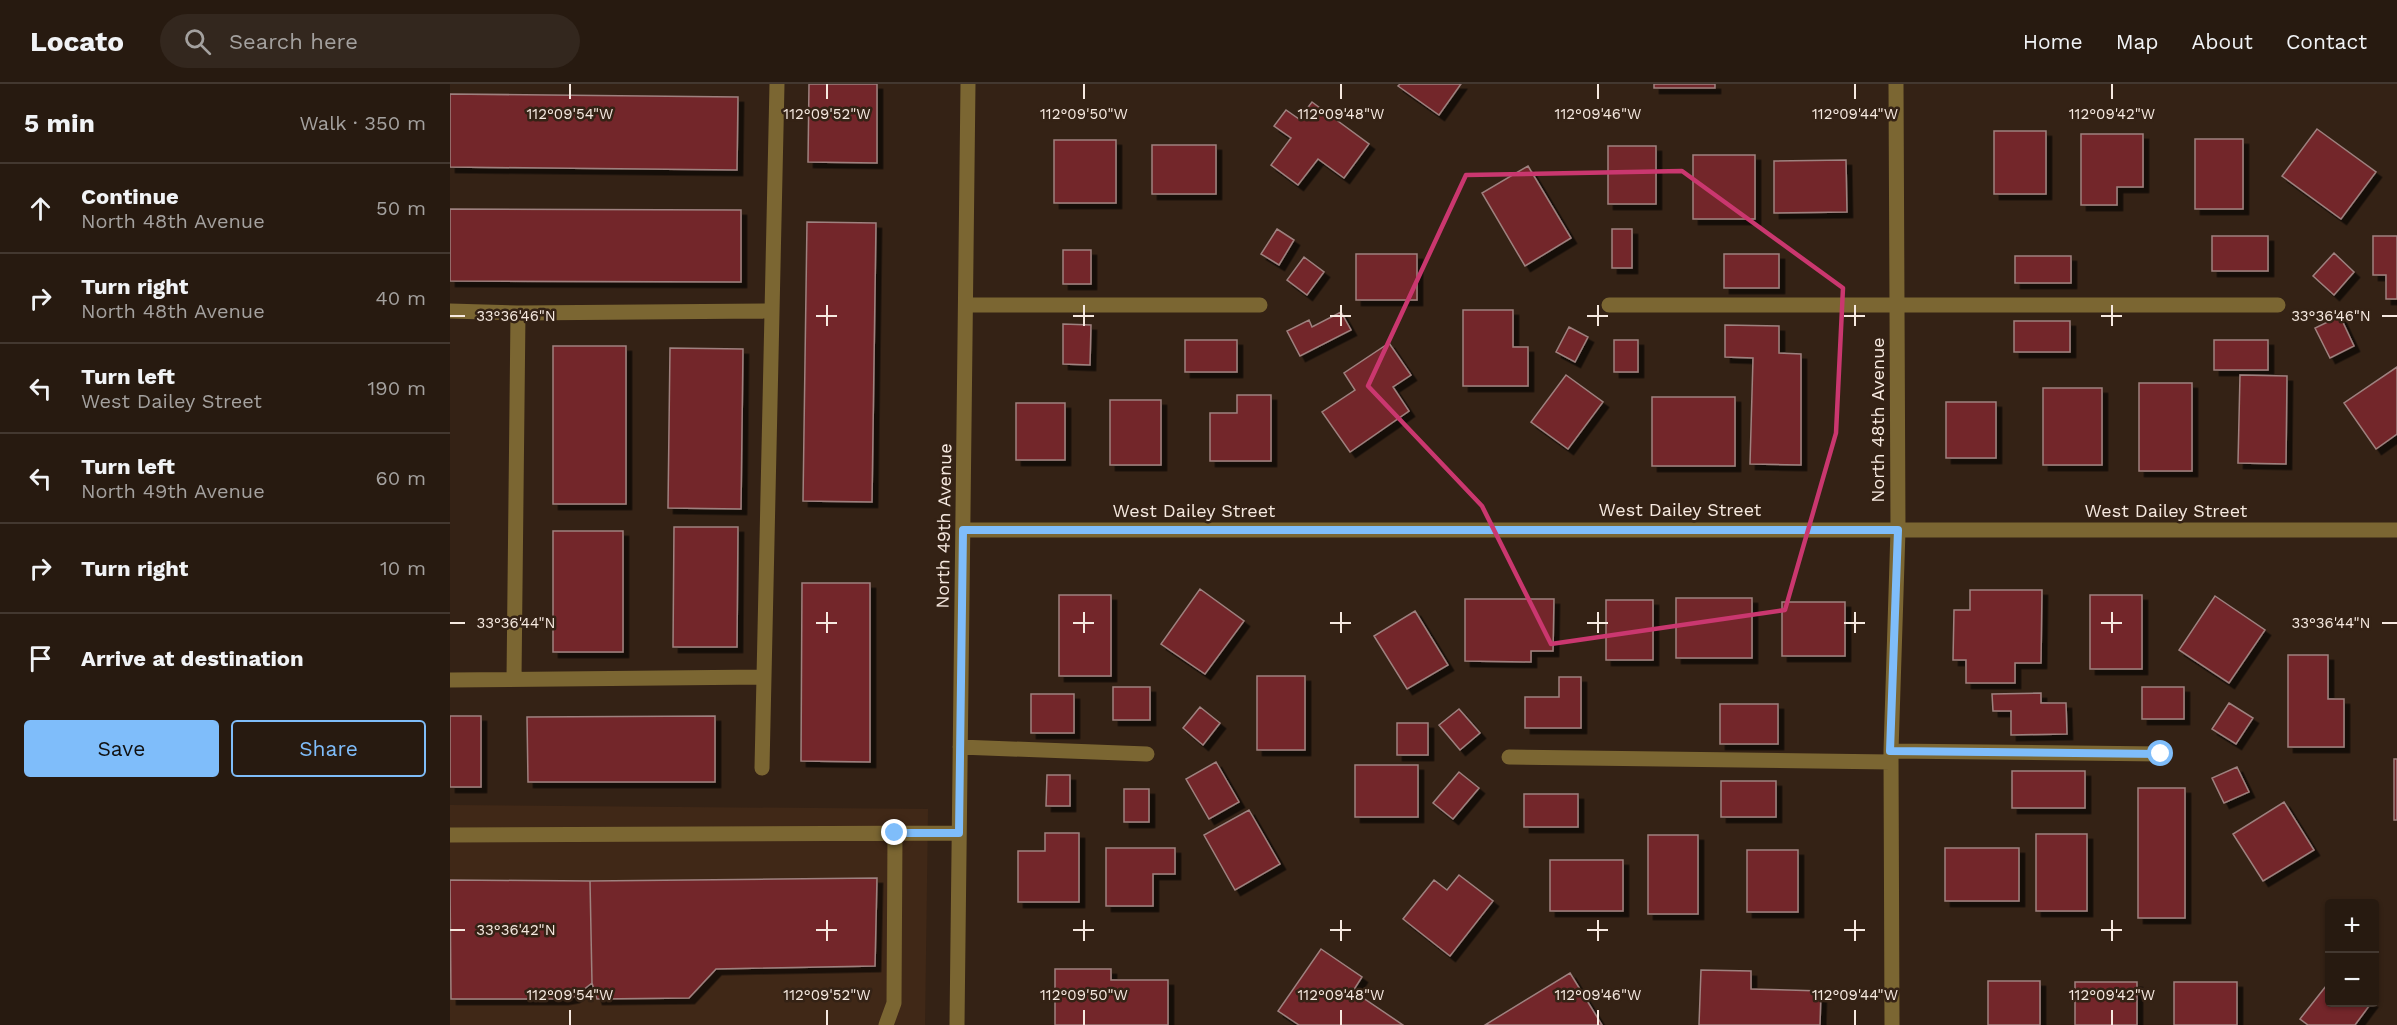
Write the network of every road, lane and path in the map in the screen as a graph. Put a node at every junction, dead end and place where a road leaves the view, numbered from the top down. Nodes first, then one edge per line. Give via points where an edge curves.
1 (777, 84) edge
2 (968, 84) edge
3 (1896, 84) edge
4 (1898, 304) junction
5 (966, 305) junction
6 (1260, 305) dead end
7 (1609, 305) dead end
8 (2278, 305) dead end
9 (450, 311) edge
10 (772, 311) junction
11 (518, 314) junction
12 (963, 530) junction
13 (1898, 530) junction
14 (2397, 530) edge
15 (764, 677) junction
16 (514, 679) junction
17 (450, 680) edge
18 (960, 747) junction
19 (1147, 754) dead end
20 (2161, 754) dead end
21 (1509, 757) dead end
22 (1890, 757) junction
23 (762, 768) dead end
24 (895, 833) junction
25 (959, 833) junction
26 (450, 835) edge
27 (886, 1025) edge
28 (957, 1025) edge
29 (1892, 1025) edge

1 - 10 street
2 - 5 street, North 49th Avenue
3 - 4 street, North 48th Avenue
4 - 7 street
4 - 8 street
4 - 13 street, North 48th Avenue
5 - 6 street
5 - 12 street, North 49th Avenue
9 - 11 street
10 - 11 street
10 - 15 street
11 - 16 street
12 - 13 street, West Dailey Street
12 - 18 street, North 49th Avenue
13 - 14 street, West Dailey Street
13 - 22 street, North 48th Avenue
15 - 16 street
15 - 23 street
16 - 17 street
18 - 19 street
18 - 25 street, North 49th Avenue
20 - 22 street
21 - 22 street
22 - 29 street, North 48th Avenue
24 - 25 street
24 - 26 street
24 - 27 street via 894,1004
25 - 28 street, North 49th Avenue

